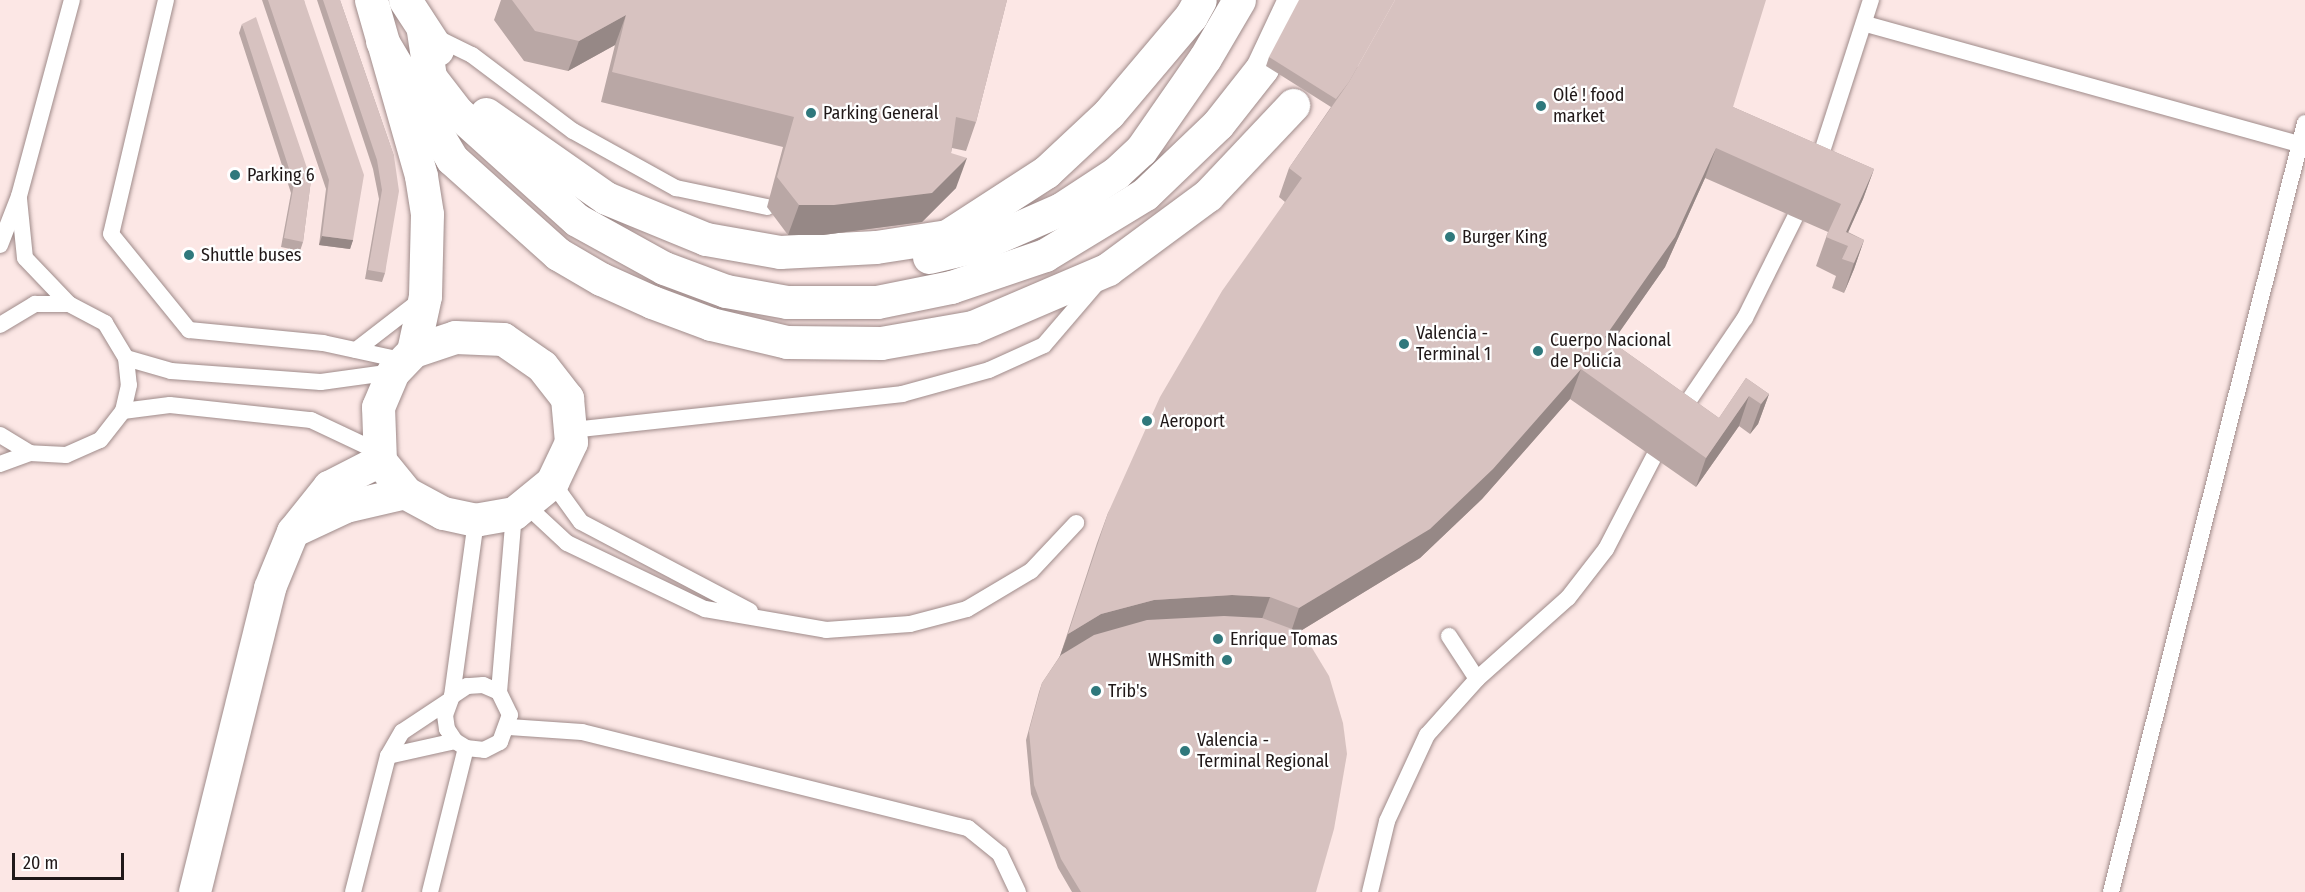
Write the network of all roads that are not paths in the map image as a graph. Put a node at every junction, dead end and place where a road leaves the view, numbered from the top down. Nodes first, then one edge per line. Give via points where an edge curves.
1 (72, 0) edge
2 (166, 0) edge
3 (371, 0) edge
4 (405, 0) edge
5 (1200, 0) edge
6 (1239, 0) edge
7 (1294, 0) edge
8 (1871, 0) edge
9 (1866, 24) junction
10 (423, 31) junction
11 (382, 41) junction
12 (1293, 105) dead end
13 (2305, 123) edge
14 (2302, 146) edge
15 (19, 195) junction
16 (767, 207) dead end
17 (0, 245) edge
18 (780, 252) junction
19 (1108, 269) junction
20 (425, 296) junction
21 (69, 304) junction
22 (0, 325) edge
23 (356, 350) junction
24 (126, 358) junction
25 (402, 361) junction
26 (123, 411) junction
27 (572, 430) junction
28 (0, 435) edge
29 (30, 453) junction
30 (380, 457) junction
31 (0, 464) edge
32 (552, 482) junction
33 (406, 493) junction
34 (520, 509) junction
35 (476, 520) junction
36 (1076, 523) dead end
37 (292, 532) junction
38 (762, 617) junction
39 (1449, 636) dead end
40 (1477, 679) junction
41 (499, 692) junction
42 (451, 698) junction
43 (509, 726) junction
44 (461, 745) junction
45 (388, 756) junction
46 (195, 892) edge
47 (353, 892) edge
48 (430, 892) edge
49 (1018, 892) edge
50 (1370, 892) edge
51 (2111, 892) edge

1 - 15 lane
2 - 23 lane via 111,234 189,330 323,343
3 - 11 street
4 - 10 street
5 - 18 street via 1191,16 1109,113 1046,172 947,236 876,247
6 - 18 street via 1205,58 1141,150 1116,173 1061,208 979,245 907,262 823,264
7 - 10 street via 1262,68 1218,124 1145,194 1045,255 951,288 877,302 787,302 726,291 664,268 577,220 456,112 430,77
8 - 9 lane
9 - 14 lane
9 - 40 lane via 1834,122 1797,216 1745,318 1650,458 1606,549 1568,598
10 - 16 lane via 472,55 573,131 676,188
10 - 18 street via 486,115 606,198 706,239
11 - 19 street via 452,159 477,185 558,254 601,279 711,324 787,342 881,343 973,327
11 - 20 street via 428,214
12 - 19 street via 1208,195
13 - 14 lane
14 - 51 lane
15 - 17 lane
15 - 21 lane via 25,258
19 - 27 lane via 1044,345 989,370 902,394
20 - 23 lane
20 - 25 street
21 - 22 lane via 35,304
21 - 24 lane via 105,323
23 - 25 lane
24 - 25 lane via 171,371 321,382
24 - 26 lane via 129,385
25 - 27 street via 455,337 503,339 542,366 567,398
25 - 30 street via 378,407
26 - 29 lane via 100,440 66,455
26 - 30 lane via 171,405 311,420
27 - 32 street via 571,442
28 - 29 lane
29 - 31 lane
30 - 33 street
30 - 37 street via 329,487
32 - 34 street
32 - 38 lane via 581,522
33 - 35 street via 443,513
33 - 37 street via 346,507
34 - 35 street
34 - 38 lane via 577,548 705,609
34 - 41 lane
35 - 42 lane
36 - 38 lane via 1031,571 967,609 910,624 826,630
37 - 46 street via 270,588
39 - 40 lane
40 - 50 lane via 1427,735 1386,821
41 - 42 lane via 483,685 467,686
41 - 43 lane via 510,715
42 - 44 lane via 446,722
42 - 45 lane via 402,732
43 - 44 lane via 500,742 484,750
43 - 49 lane via 582,732 969,828 1000,854
44 - 45 lane
44 - 48 lane
45 - 47 lane

